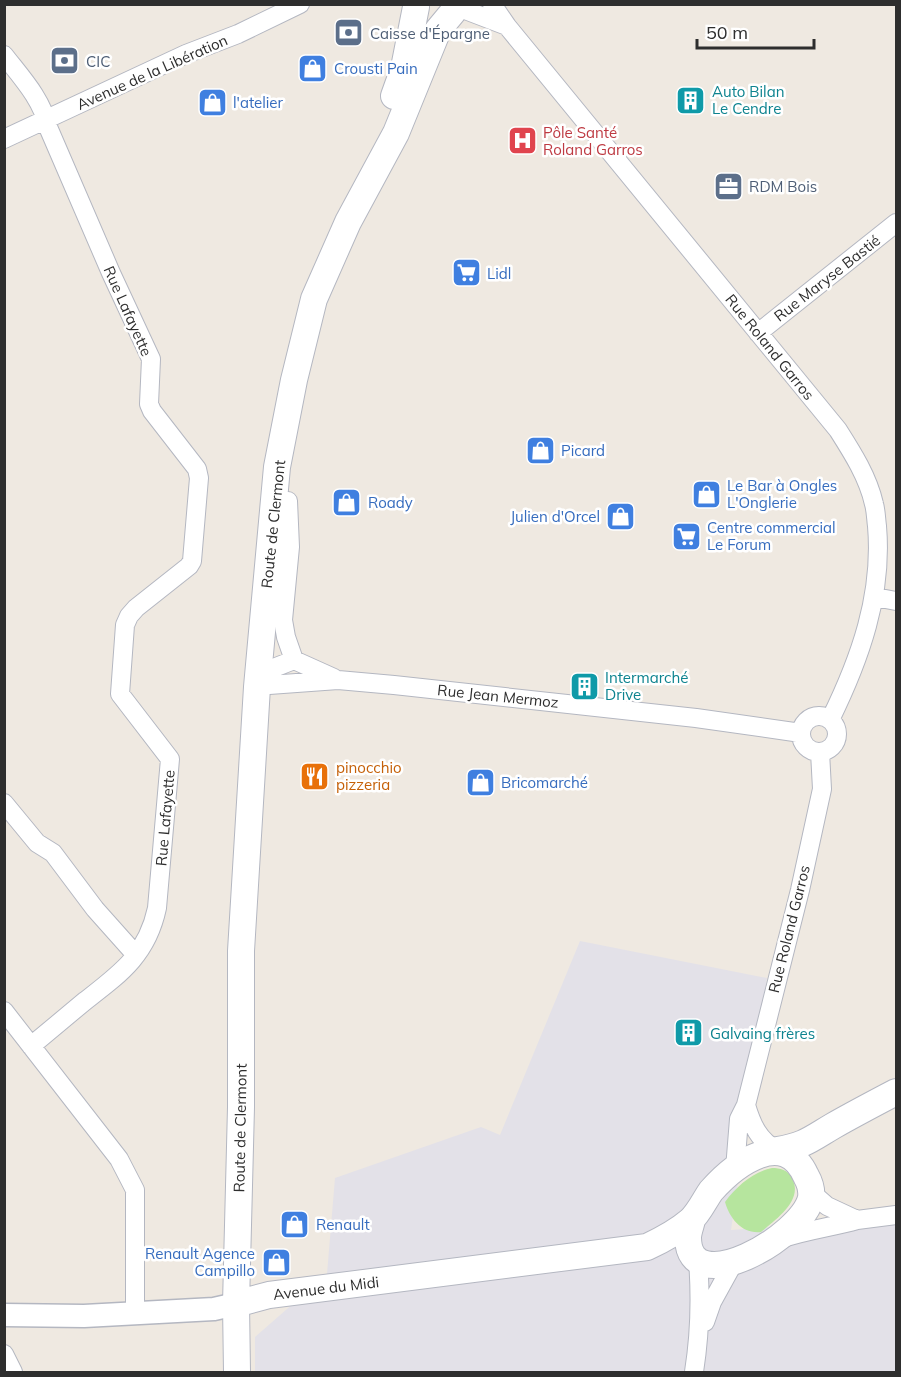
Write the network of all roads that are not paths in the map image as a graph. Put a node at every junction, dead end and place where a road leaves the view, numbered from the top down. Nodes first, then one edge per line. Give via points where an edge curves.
1 (300, 4) edge
2 (492, 4) edge
3 (415, 6) edge
4 (459, 8) edge
5 (507, 26) junction
6 (4, 55) edge
7 (47, 119) junction
8 (4, 139) edge
9 (348, 222) junction
10 (897, 223) edge
11 (758, 333) junction
12 (294, 380) junction
13 (875, 597) junction
14 (897, 601) edge
15 (269, 674) junction
16 (338, 680) junction
17 (830, 720) junction
18 (801, 733) junction
19 (820, 752) junction
20 (4, 803) edge
21 (136, 955) junction
22 (4, 1011) edge
23 (31, 1046) junction
24 (897, 1092) edge
25 (746, 1105) junction
26 (855, 1115) junction
27 (777, 1150) junction
28 (735, 1169) junction
29 (810, 1189) junction
30 (897, 1215) edge
31 (692, 1220) junction
32 (857, 1220) junction
33 (779, 1239) junction
34 (647, 1247) junction
35 (698, 1260) junction
36 (734, 1262) junction
37 (236, 1304) junction
38 (135, 1314) junction
39 (4, 1315) edge
40 (699, 1338) junction
41 (4, 1354) edge
42 (13, 1372) edge
43 (237, 1372) edge
44 (694, 1372) edge

1 - 7 street, Avenue de la Libération
2 - 5 street, Rue Roland Garros
3 - 4 main road via 434,14
3 - 9 main road, Route de Clermont via 404,68
4 - 5 street, Rue Roland Garros
4 - 9 main road, Route de Clermont via 438,30 396,133
5 - 11 street, Rue Roland Garros
6 - 7 street, Rue Lafayette via 36,96
7 - 8 street, Avenue de la Libération
7 - 21 street, Rue Lafayette via 151,359 149,404 197,469 199,478 192,561 136,608 125,625 120,694 170,759 157,908 154,924
9 - 12 main road, Route de Clermont via 314,299
10 - 11 street, Rue Maryse Bastié
11 - 13 street, Rue Roland Garros via 838,430 861,468 874,504 879,550
12 - 15 main road, Route de Clermont via 288,501
12 - 15 main road, Route de Clermont via 278,467
13 - 14 street
13 - 17 street, Rue Roland Garros via 848,683
15 - 16 street, Rue Jean Mermoz
15 - 16 street, Rue Jean Mermoz
15 - 37 main road, Route de Clermont via 241,951 242,1107
16 - 18 street, Rue Jean Mermoz
17 - 18 street via 808,720
17 - 19 street via 837,735 835,743
18 - 19 street via 807,747
19 - 25 street, Rue Roland Garros via 822,789
20 - 21 street via 37,843 53,853
21 - 23 street, Rue Lafayette via 123,972
22 - 23 street
23 - 38 street via 119,1159 135,1190
24 - 26 main road
25 - 27 street via 760,1138
25 - 28 street, Rue Roland Garros via 740,1119
26 - 27 main road via 796,1147
26 - 29 main road via 822,1151 815,1163
27 - 28 main road via 756,1156
27 - 29 main road via 801,1166
28 - 31 main road via 711,1192
29 - 32 street via 827,1206
29 - 33 main road via 810,1200 802,1216
30 - 32 street
31 - 34 main road, Avenue du Midi
31 - 35 main road via 688,1238
32 - 33 street
33 - 36 main road
34 - 35 main road, Avenue du Midi
34 - 37 main road, Avenue du Midi via 269,1294
35 - 36 main road via 714,1265
35 - 40 street
36 - 40 street via 712,1302
37 - 38 street, Avenue du Midi
37 - 43 main road, Route de Clermont
38 - 39 street, Avenue du Midi
40 - 44 street
41 - 42 street

